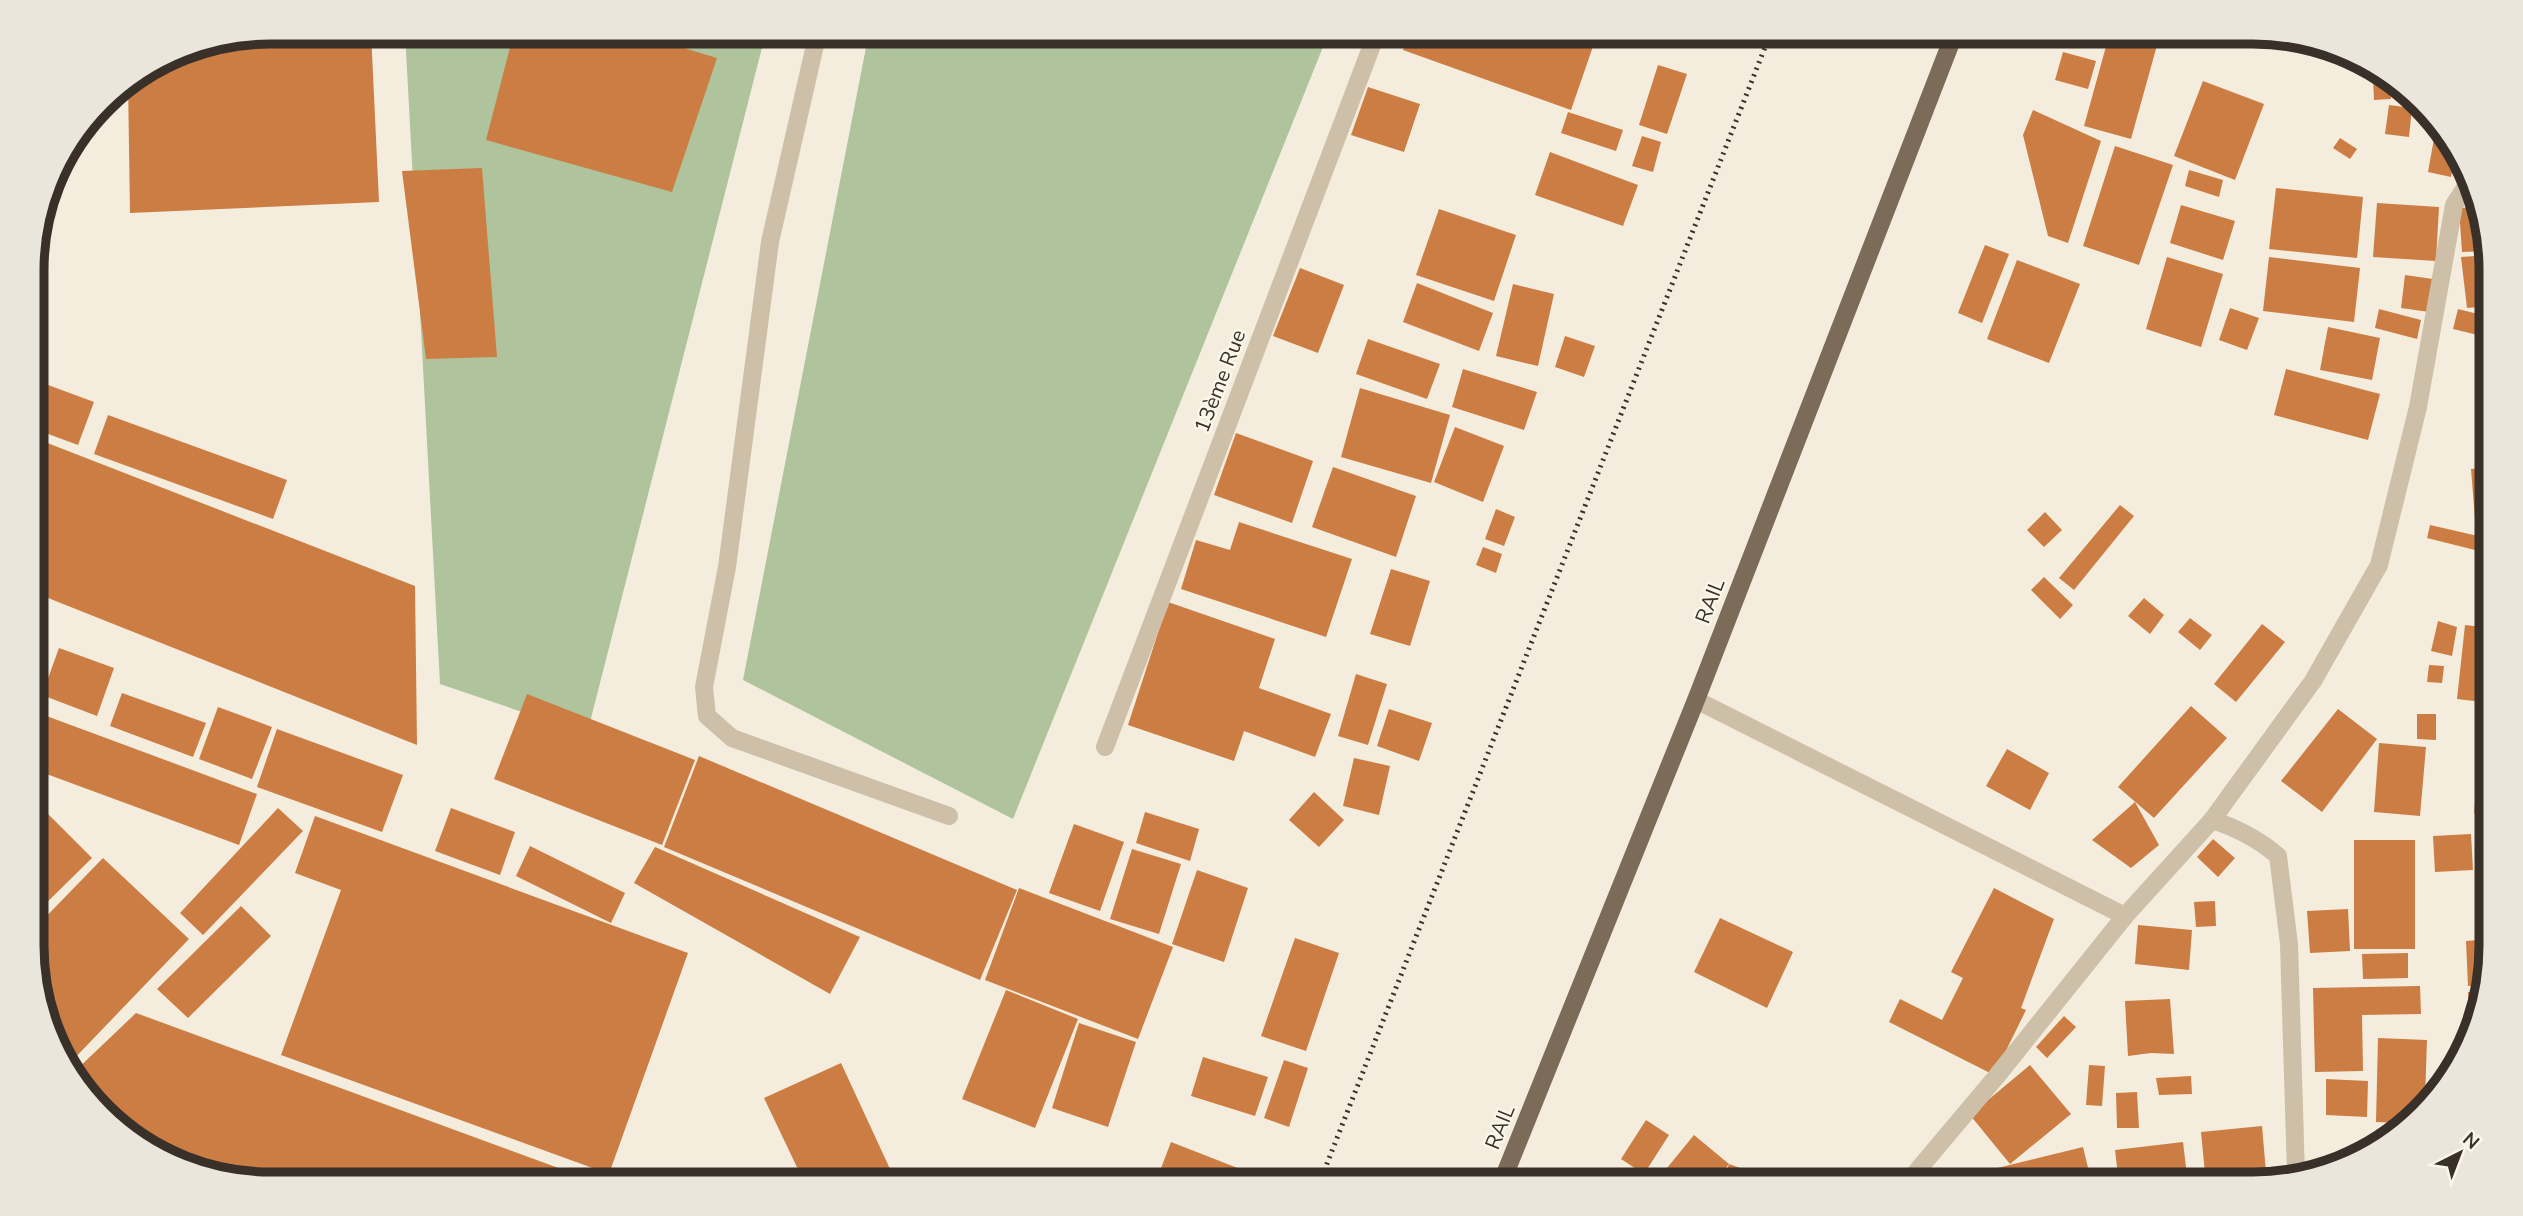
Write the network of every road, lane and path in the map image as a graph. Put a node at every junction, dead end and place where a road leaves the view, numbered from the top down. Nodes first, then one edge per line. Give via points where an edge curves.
1 (815, 44) edge
2 (1372, 44) edge
3 (1950, 44) edge
4 (2464, 189) edge
5 (1696, 700) junction
6 (1105, 747) dead end
7 (948, 816) dead end
8 (2212, 820) junction
9 (2125, 916) junction
10 (2295, 1168) edge
11 (1506, 1172) edge
12 (1916, 1172) edge

1 - 7 street via 770,242 727,568 704,687 707,716 732,738
2 - 6 street, 13ème Rue
3 - 5 main road, RAIL
4 - 8 street via 2454,205 2418,407 2379,565 2313,681
5 - 9 street
5 - 11 main road, RAIL
8 - 9 street
8 - 10 street via 2259,840 2278,856 2289,944
9 - 12 street

